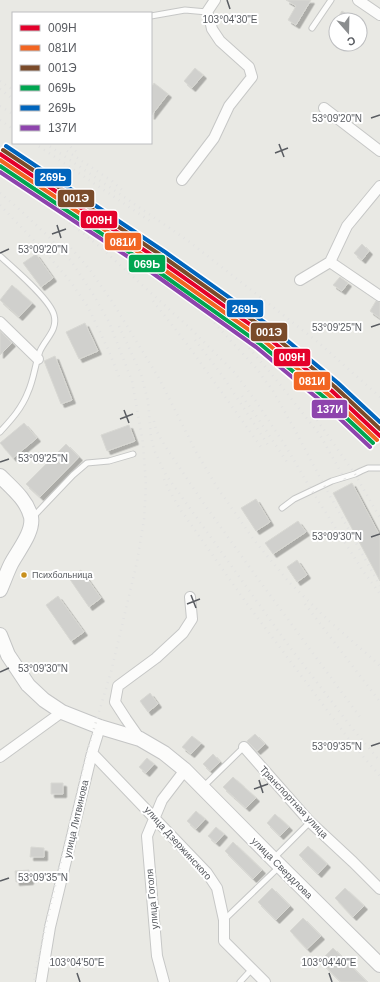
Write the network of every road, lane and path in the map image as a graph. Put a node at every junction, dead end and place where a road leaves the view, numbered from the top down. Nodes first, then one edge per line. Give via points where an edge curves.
1 (215, 0) edge
2 (331, 0) edge
3 (358, 0) edge
4 (207, 12) junction
5 (380, 15) edge
6 (152, 16) edge
7 (312, 28) dead end
8 (324, 108) dead end
9 (380, 151) edge
10 (182, 180) dead end
11 (380, 186) edge
12 (0, 256) edge
13 (330, 262) junction
14 (300, 280) dead end
15 (380, 296) edge
16 (0, 322) edge
17 (38, 359) junction
18 (0, 432) edge
19 (133, 454) dead end
20 (380, 468) edge
21 (0, 476) edge
22 (282, 508) dead end
23 (32, 519) junction
24 (0, 590) edge
25 (190, 596) dead end
26 (0, 635) edge
27 (62, 712) junction
28 (100, 727) junction
29 (140, 739) junction
30 (244, 747) joint
31 (92, 753) junction
32 (0, 757) edge
33 (185, 770) junction
34 (202, 788) junction
35 (155, 817) junction
36 (310, 822) junction
37 (276, 863) junction
38 (380, 889) edge
39 (224, 920) junction
40 (380, 965) edge
41 (252, 969) junction
42 (41, 982) edge
43 (164, 982) edge
44 (240, 982) edge
45 (265, 982) edge

1 - 4 street
2 - 7 lane
3 - 5 street
4 - 6 lane via 185,10
4 - 10 street via 212,30 220,41 249,67 252,77 228,106 214,138
8 - 9 street
11 - 13 street via 347,226
12 - 17 lane via 45,300 54,314 55,326
13 - 14 street
13 - 15 street
16 - 17 street
17 - 18 lane via 28,392 17,413
19 - 23 lane via 109,461 87,463
20 - 22 lane via 368,468 332,482 294,499
21 - 23 street via 26,505
23 - 24 street via 29,533
25 - 29 street via 192,619 183,633 156,658 118,686 115,702
26 - 27 street, улица Свердлова via 8,655 28,685
27 - 28 street, улица Свердлова
27 - 32 street
28 - 29 street, улица Свердлова
28 - 31 street, улица Литвинова
29 - 33 street, улица Свердлова via 164,753
30 - 34 lane
30 - 36 street, Транспортная улица
31 - 35 street, улица Дзержинского
31 - 42 street, улица Литвинова via 50,927
33 - 34 street, улица Свердлова
33 - 35 street, улица Гоголя via 162,800
34 - 37 street, улица Свердлова
35 - 39 street, улица Дзержинского via 207,873 217,888
35 - 43 street, улица Гоголя via 147,836 157,956
36 - 37 lane
36 - 38 street, Транспортная улица
37 - 39 lane
37 - 40 street, улица Свердлова
39 - 41 street, улица Дзержинского via 224,941
41 - 44 lane
41 - 45 street, улица Дзержинского

